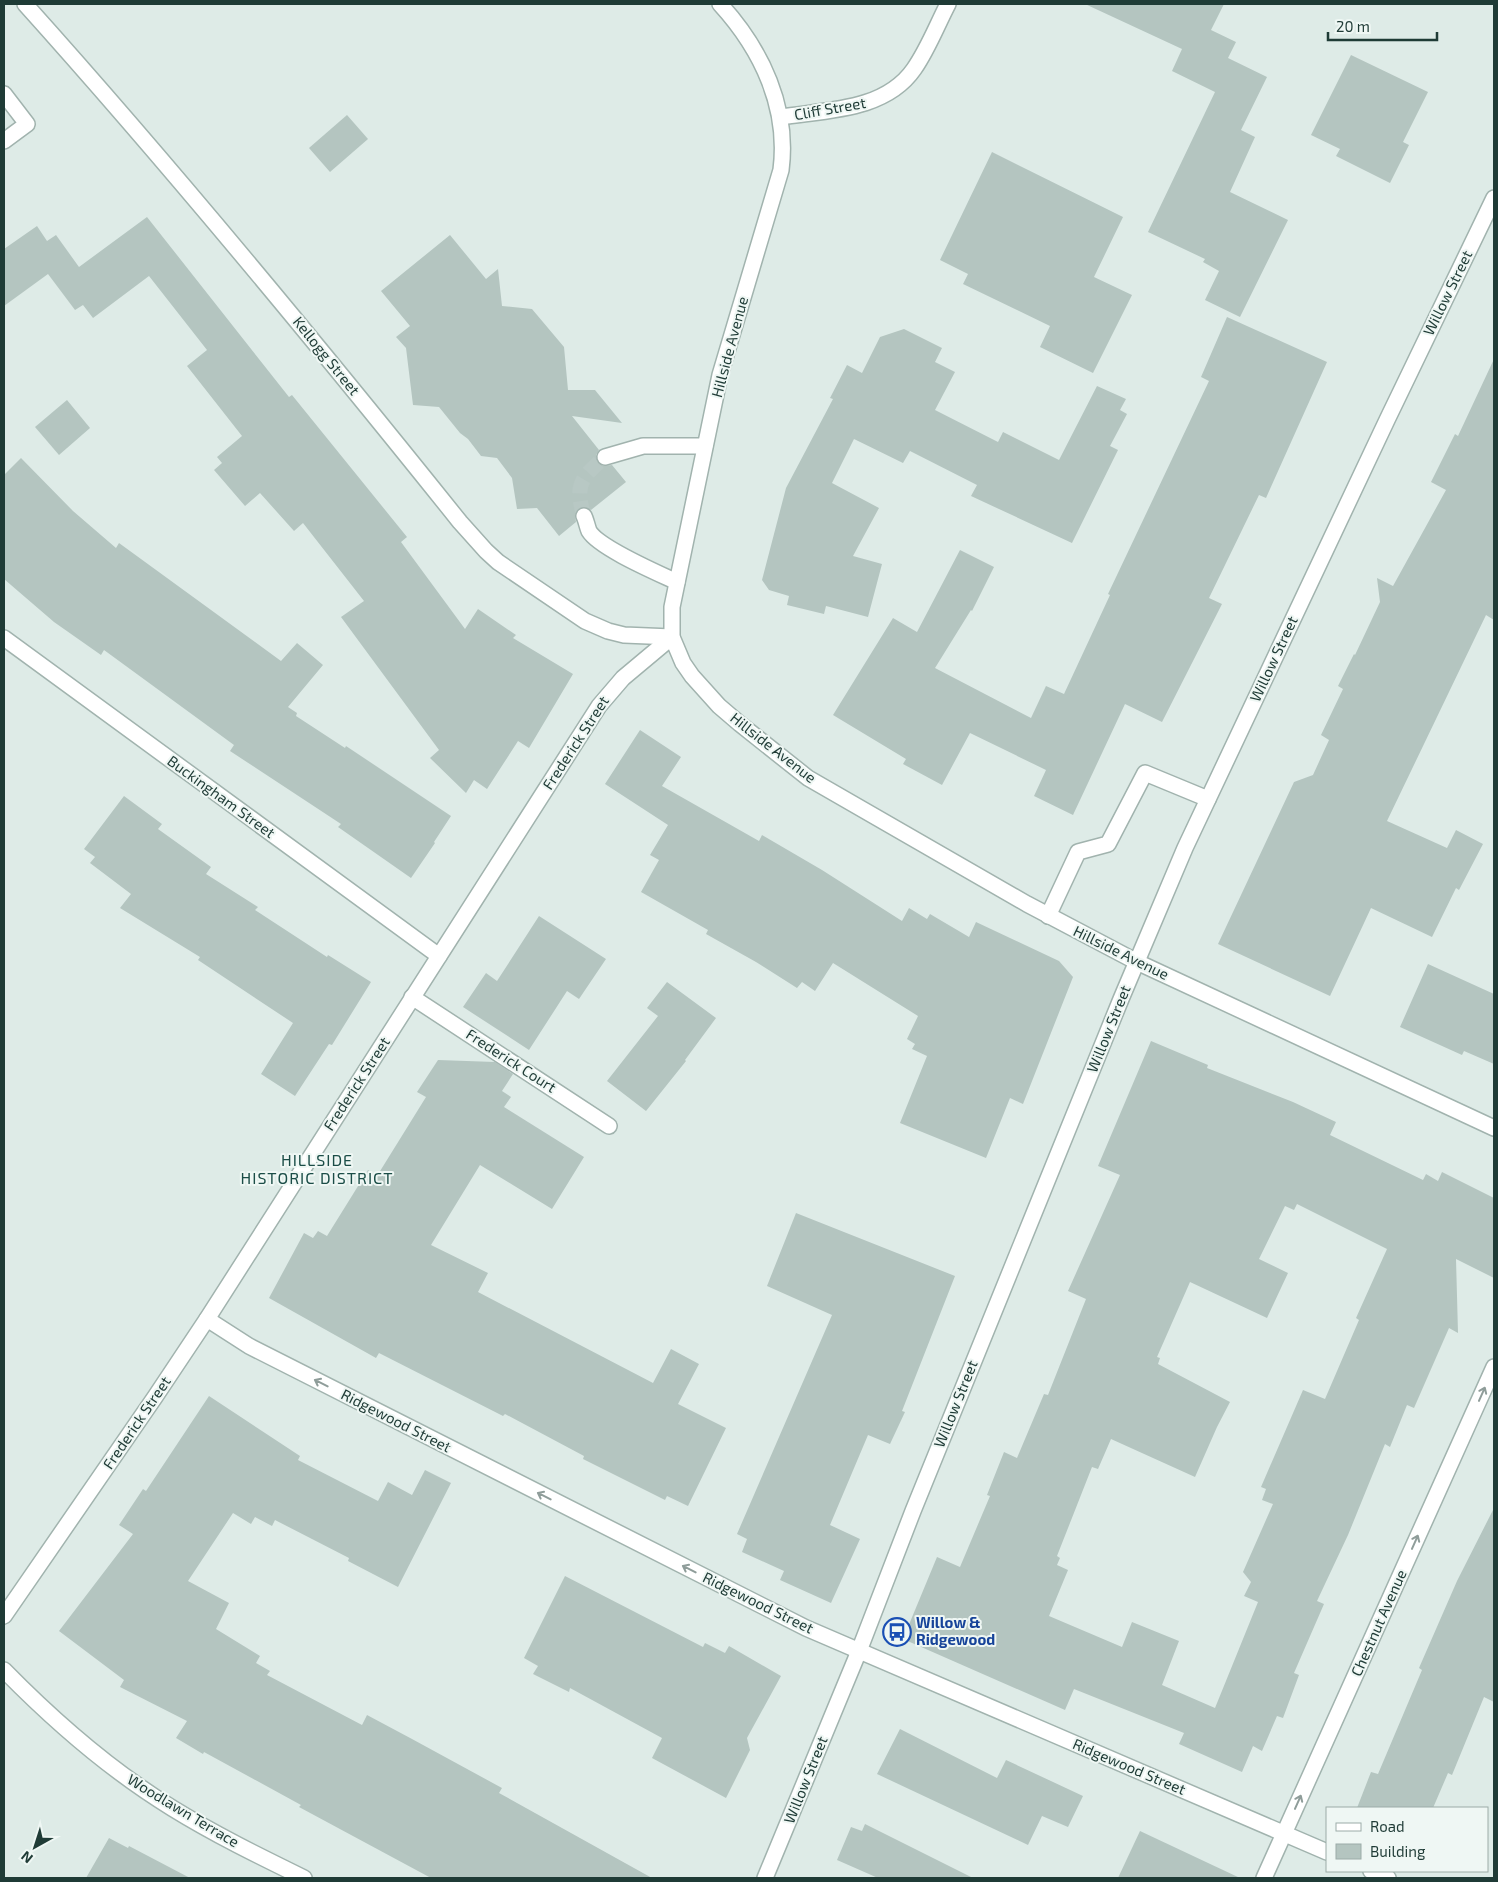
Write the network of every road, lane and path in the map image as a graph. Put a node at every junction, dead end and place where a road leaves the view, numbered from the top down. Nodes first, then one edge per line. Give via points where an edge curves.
1 (25, 4) edge
2 (720, 4) edge
3 (948, 4) edge
4 (4, 94) edge
5 (780, 117) junction
6 (4, 141) edge
7 (1494, 198) edge
8 (705, 446) junction
9 (605, 457) tunnel mouth
10 (584, 516) tunnel mouth
11 (677, 582) junction
12 (4, 638) edge
13 (672, 638) junction
14 (1208, 799) junction
15 (1048, 916) junction
16 (439, 956) junction
17 (1137, 962) junction
18 (412, 997) junction
19 (609, 1126) dead end
20 (1494, 1128) edge
21 (206, 1319) junction
22 (1494, 1367) edge
23 (4, 1616) edge
24 (859, 1650) junction
25 (4, 1670) edge
26 (1284, 1834) junction
27 (1326, 1852) edge
28 (1373, 1872) edge
29 (304, 1878) edge
30 (765, 1878) edge
31 (1264, 1878) edge
32 (1388, 1878) edge

1 - 13 street, Kellogg Street via 180,180 486,551 511,572 596,627 624,635
2 - 5 street, Hillside Avenue via 758,55 768,75
3 - 5 street, Cliff Street via 914,69 896,89 872,101 848,107
4 - 6 street via 28,124
5 - 8 street, Hillside Avenue via 783,140 781,170 720,375
7 - 14 street, Willow Street
8 - 9 street via 643,446
8 - 11 street, Hillside Avenue
10 - 11 street via 590,532 606,545
11 - 13 street, Hillside Avenue via 672,606
12 - 16 street, Buckingham Street
13 - 15 street, Hillside Avenue via 682,663 704,689 786,762 835,795
13 - 16 street, Frederick Street via 623,678 599,706
14 - 15 street via 1145,773 1108,844 1078,852
14 - 17 street, Willow Street
15 - 17 street, Hillside Avenue
16 - 18 street, Frederick Street
17 - 20 street, Hillside Avenue
17 - 24 street, Willow Street
18 - 19 street, Frederick Court
18 - 21 street, Frederick Street
21 - 23 street, Frederick Street
24 -> 21 street, Ridgewood Street via 774,1612 303,1374
26 -> 22 street, Chestnut Avenue
24 - 26 street, Ridgewood Street
24 - 30 street, Willow Street
25 - 29 street, Woodlawn Terrace via 70,1732 143,1789 205,1827
26 - 27 street, Ridgewood Street
26 - 31 street, Chestnut Avenue
28 - 32 street

